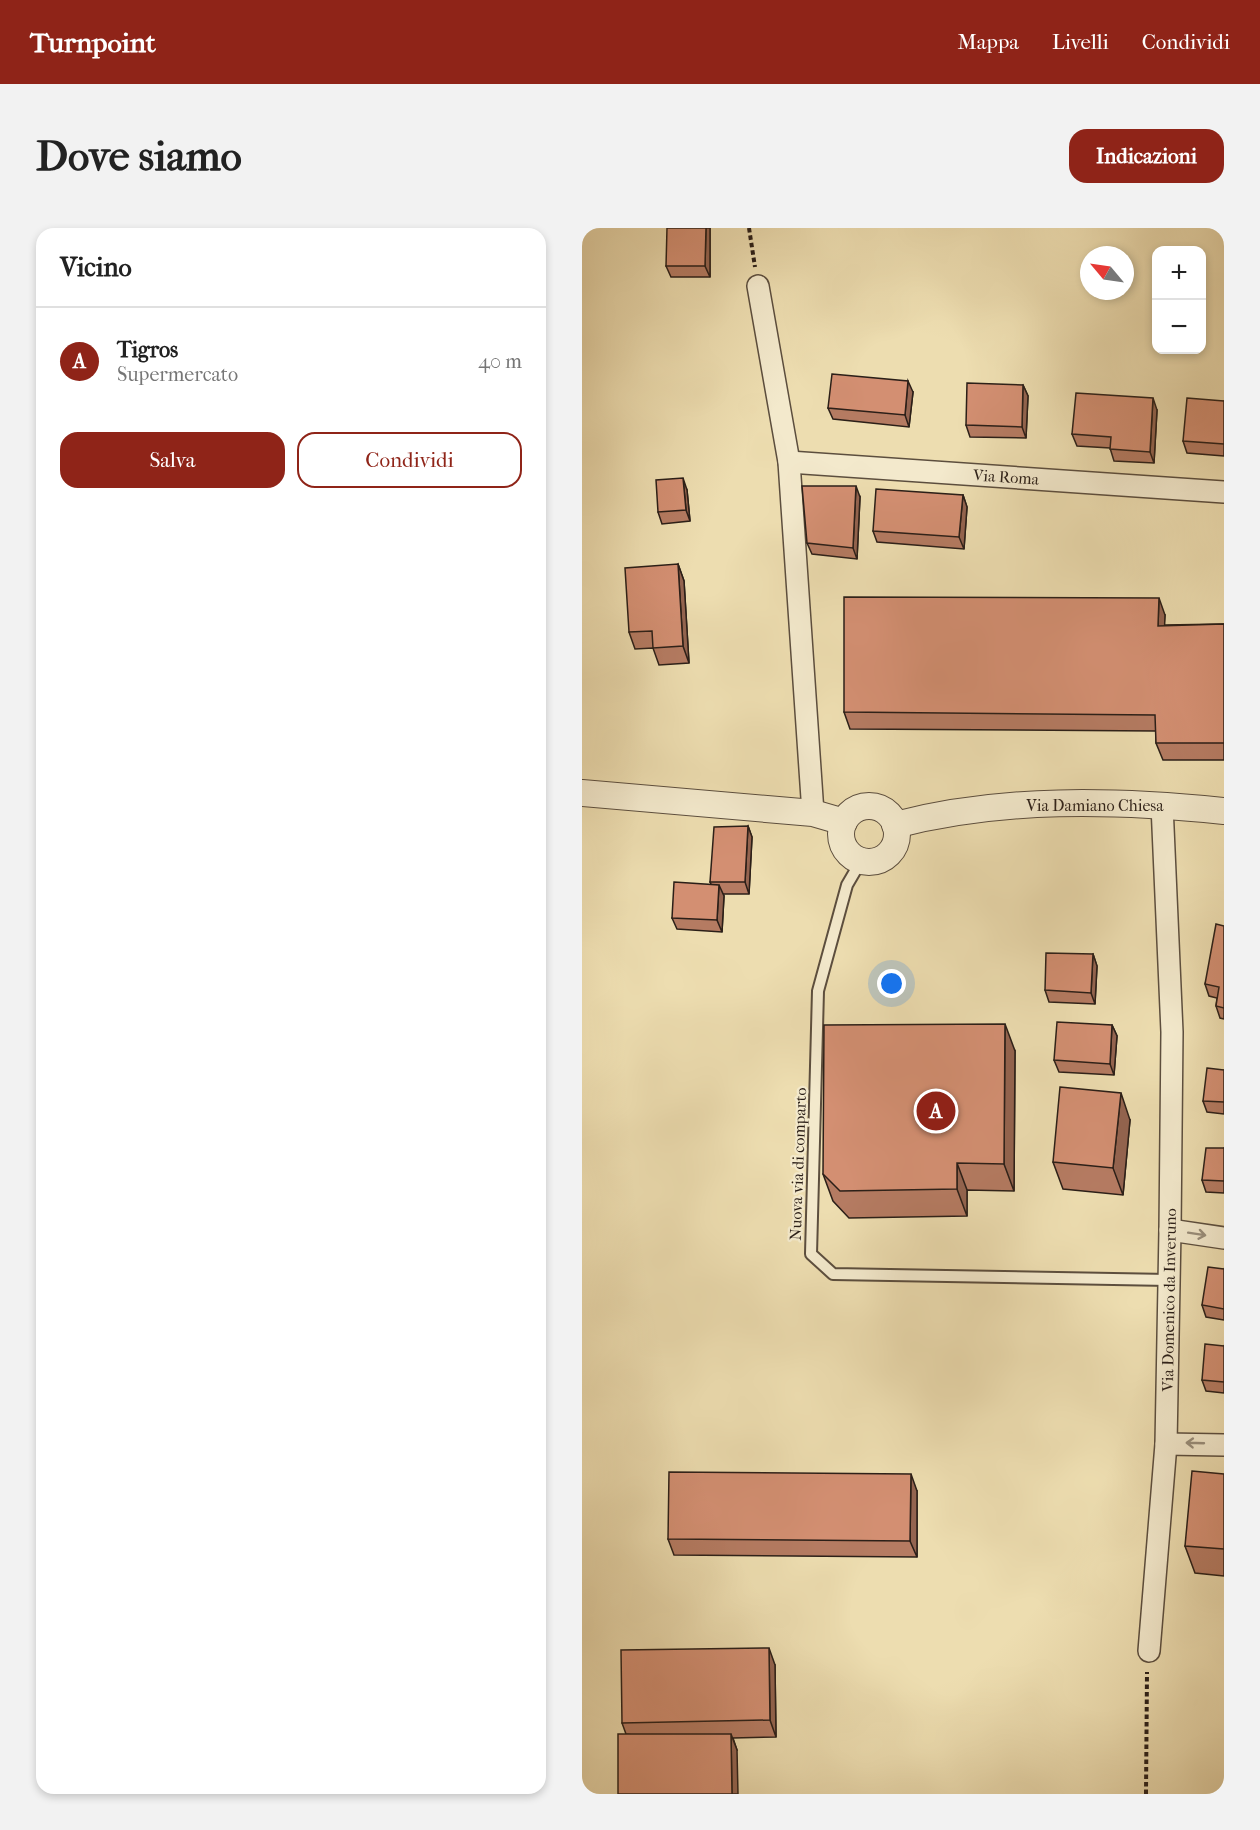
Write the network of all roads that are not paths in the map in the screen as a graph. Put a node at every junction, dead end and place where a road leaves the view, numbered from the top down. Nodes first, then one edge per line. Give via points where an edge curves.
1 (758, 286) road end
2 (789, 462) junction
3 (1224, 492) edge
4 (582, 793) edge
5 (1162, 805) junction
6 (1224, 811) edge
7 (813, 813) junction
8 (844, 822) junction
9 (896, 825) junction
10 (861, 861) junction
11 (1170, 1230) junction
12 (1224, 1238) edge
13 (1169, 1280) junction
14 (1166, 1444) junction
15 (1224, 1444) edge
16 (1149, 1651) road end

1 - 2 street
2 - 3 street, Via Roma
2 - 7 street
4 - 7 street
5 - 6 street, Via Damiano Chiesa
5 - 9 street, Via Damiano Chiesa via 1041,802
5 - 11 street, Via Domenico da Inveruno via 1172,1032
7 - 8 street
8 - 9 street via 849,814 866,806 884,810
8 - 10 street via 844,845
9 - 10 street via 892,850 878,860
10 - 13 lane, Nuova via di comparto via 847,885 818,992 811,1254 833,1274
11 -> 12 street
11 - 13 street, Via Domenico da Inveruno
13 - 14 street, Via Domenico da Inveruno
15 -> 14 street
14 - 16 street, Via Domenico da Inveruno

